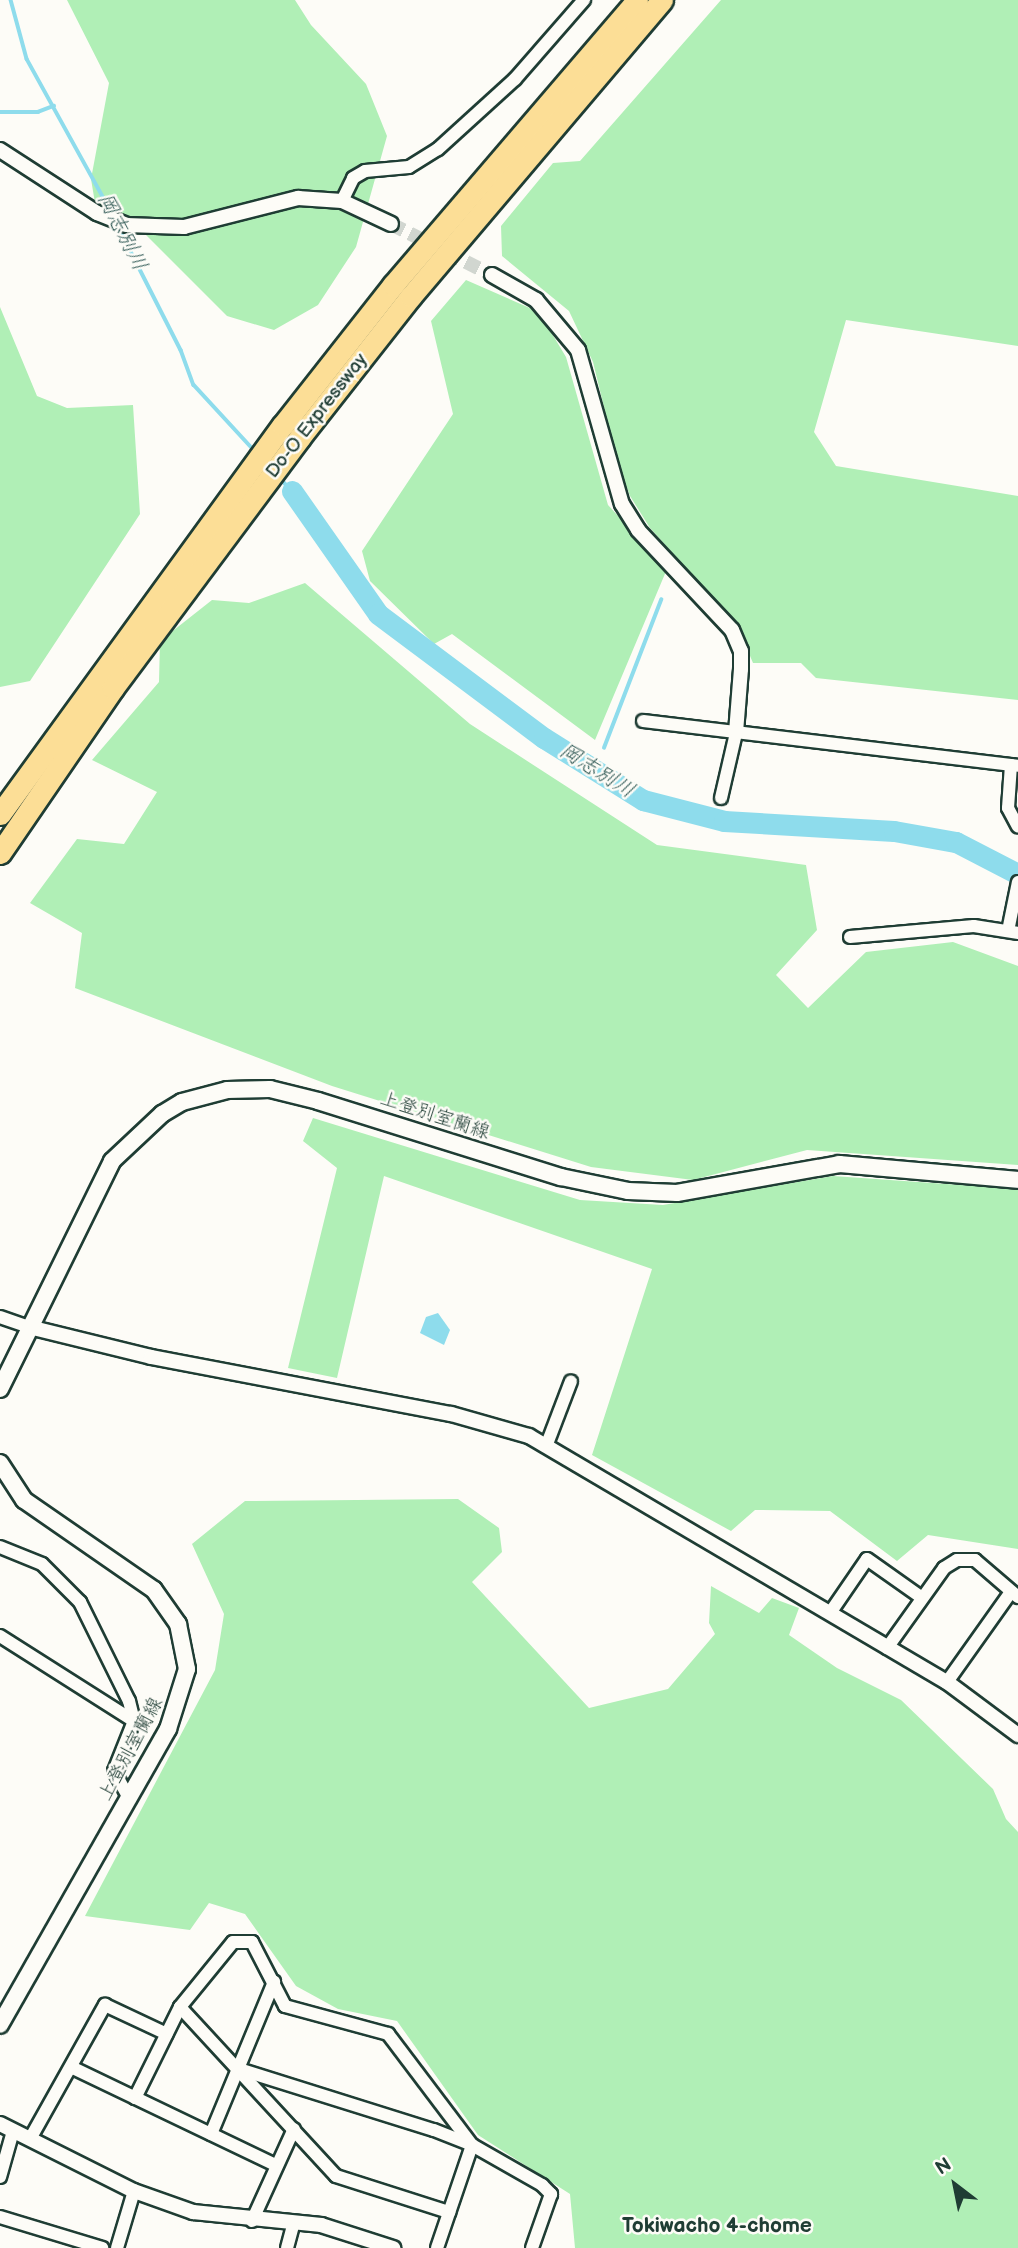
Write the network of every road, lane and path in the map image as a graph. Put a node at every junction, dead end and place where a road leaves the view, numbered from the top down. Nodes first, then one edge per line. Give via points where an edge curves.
1 (584, 0) edge
2 (637, 0) edge
3 (662, 0) edge
4 (0, 150) edge
5 (342, 201) junction
6 (391, 224) tunnel mouth
7 (492, 275) tunnel mouth
8 (643, 721) dead end
9 (736, 733) junction
10 (1014, 766) edge
11 (721, 798) dead end
12 (0, 814) edge
13 (1018, 827) edge
14 (0, 853) edge
15 (1017, 886) edge
16 (1013, 932) edge
17 (850, 937) dead end
18 (1018, 1180) edge
19 (0, 1317) edge
20 (29, 1326) junction
21 (571, 1381) dead end
22 (0, 1389) edge
23 (547, 1444) junction
24 (0, 1463) edge
25 (0, 1547) edge
26 (1014, 1594) edge
27 (922, 1598) junction
28 (830, 1613) junction
29 (0, 1636) edge
30 (887, 1648) junction
31 (947, 1682) junction
32 (134, 1721) junction
33 (1018, 1735) edge
34 (129, 1798) junction
35 (274, 1982) junction
36 (180, 2007) junction
37 (0, 2025) edge
38 (167, 2034) junction
39 (71, 2067) junction
40 (241, 2070) junction
41 (135, 2098) junction
42 (7, 2128) edge
43 (295, 2129) junction
44 (211, 2134) junction
45 (30, 2139) junction
46 (472, 2145) junction
47 (276, 2165) junction
48 (0, 2177) edge
49 (134, 2192) junction
50 (449, 2212) junction
51 (0, 2217) edge
52 (252, 2221) junction
53 (294, 2222) junction
54 (102, 2248) edge
55 (117, 2248) edge
56 (287, 2248) edge
57 (393, 2248) edge
58 (437, 2248) edge
59 (532, 2248) edge

1 - 5 street via 515,79 448,141 408,167 365,171 353,178
2 - 12 highway, Do-O Expressway via 393,285 283,425
3 - 14 highway, Do-O Expressway via 420,286 300,438 113,688
4 - 5 street via 97,213 139,228 184,227 298,198
5 - 6 street
7 - 9 street via 536,300 578,350 622,504 638,530 732,630 741,651
8 - 9 street
9 - 10 street
9 - 11 street
10 - 13 street via 1007,808
15 - 16 street
16 - 17 street via 974,926
18 - 20 main road, 上登別室蘭線 via 839,1164 677,1193 628,1191 561,1177 318,1101 270,1089 227,1090 182,1102 128,1142 84,1213
19 - 20 street
20 - 22 main road, 上登別室蘭線
20 - 23 street via 151,1357 491,1422
21 - 23 street
23 - 28 street
24 - 34 main road, 上登別室蘭線 via 24,1500 154,1590 178,1624 187,1656 185,1688
25 - 32 street via 42,1564 80,1602 129,1701
26 - 27 street via 967,1559 949,1564
26 - 31 street
27 - 28 street via 867,1559
27 - 30 street
28 - 30 street
29 - 32 street
30 - 31 street
31 - 33 street
32 - 34 street via 114,1771
34 - 37 main road, 上登別室蘭線
35 - 36 street via 252,1942 233,1941
35 - 40 street
35 - 46 street via 285,2006 388,2035
36 - 38 street
36 - 40 street
38 - 39 street via 105,2005
38 - 41 street
39 - 41 street
39 - 45 street
40 - 43 street
40 - 44 street
40 - 46 street via 270,2075
41 - 44 street
42 - 45 street
42 - 48 street
43 - 47 street
43 - 50 street via 336,2176
44 - 47 street
45 - 49 street
46 - 50 street
46 - 59 street via 551,2194
47 - 52 street
49 - 52 street via 193,2212
49 - 55 street
50 - 58 street
51 - 54 street
52 - 53 street
53 - 56 street
53 - 57 street via 321,2225

